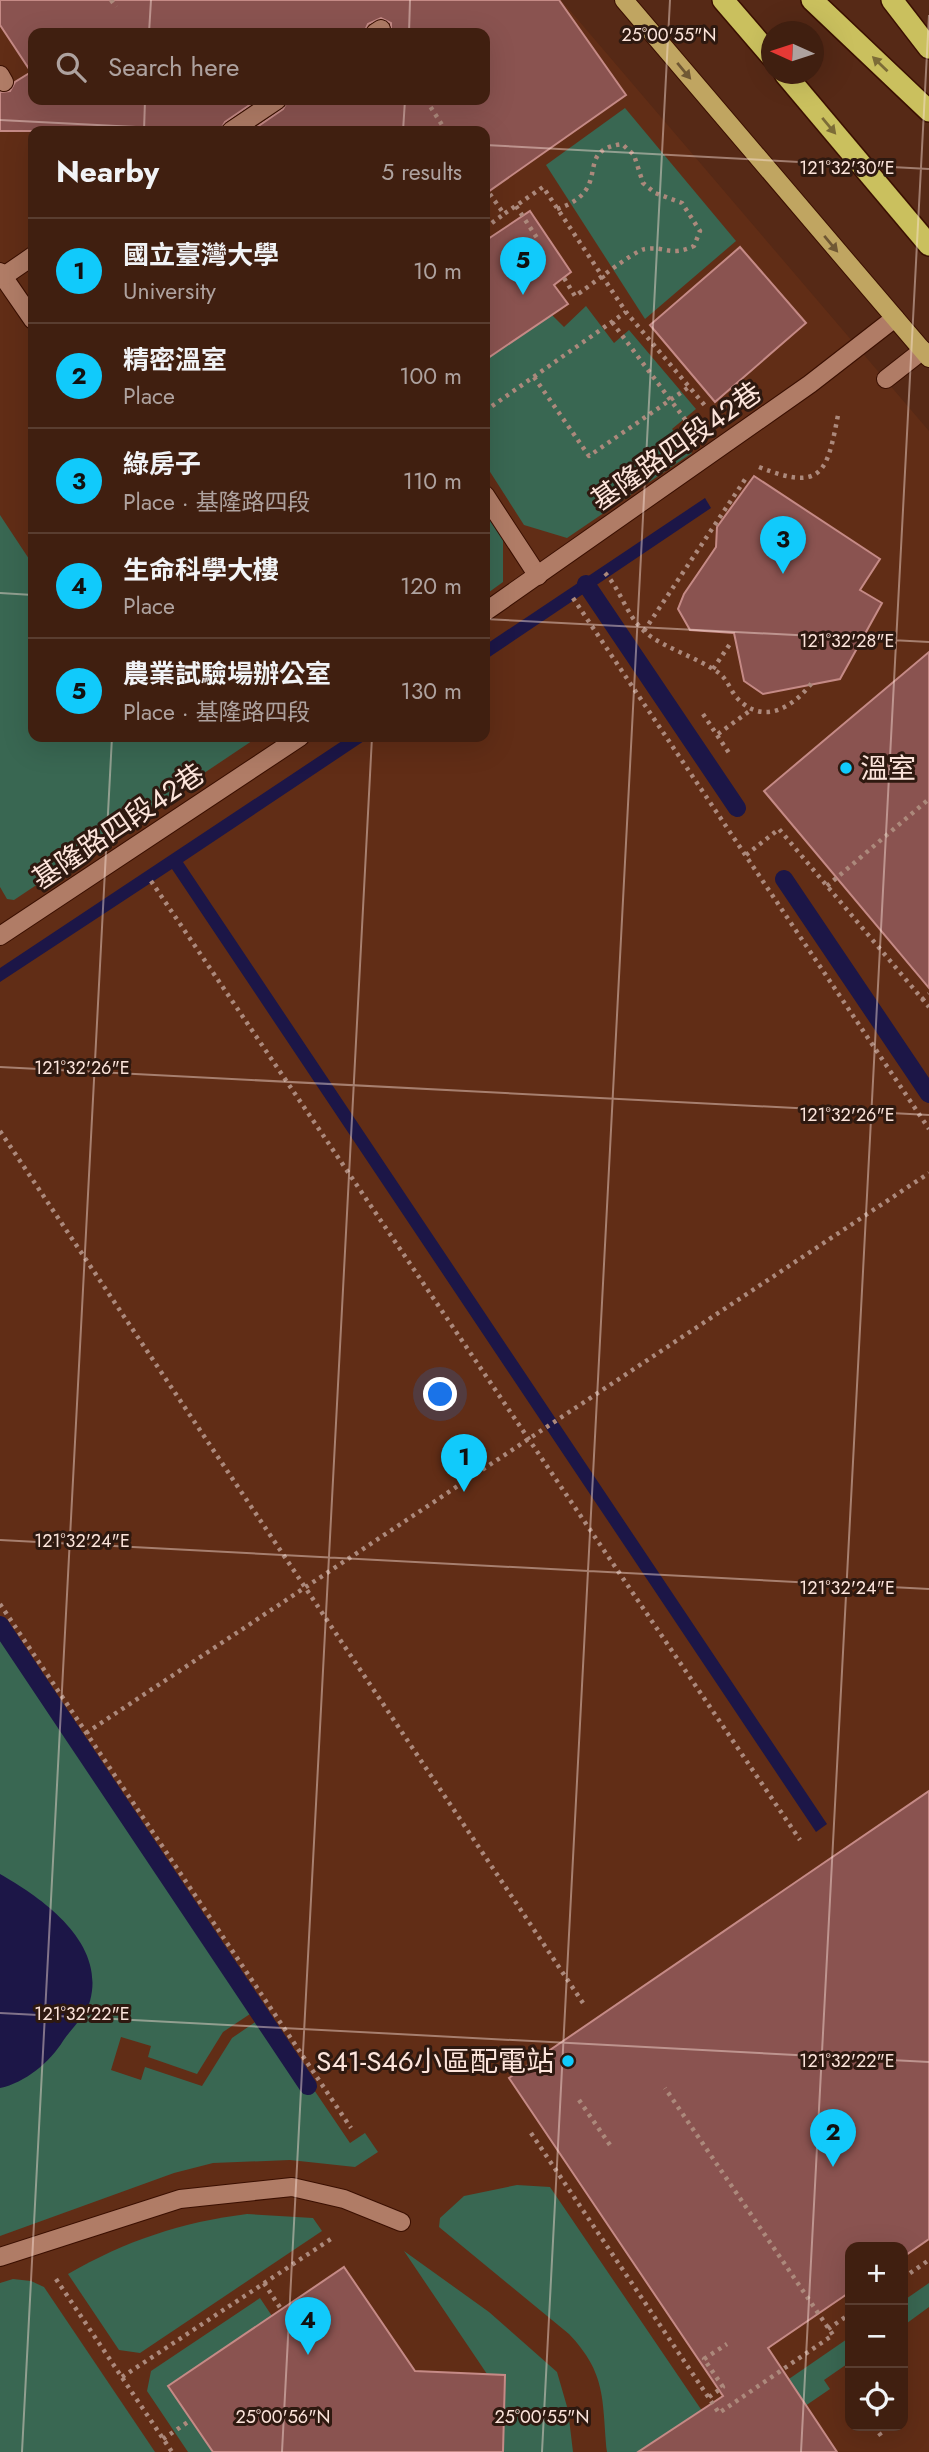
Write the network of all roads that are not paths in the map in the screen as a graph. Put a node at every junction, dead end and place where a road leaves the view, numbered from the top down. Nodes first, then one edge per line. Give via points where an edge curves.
1 (624, 0) edge
2 (723, 0) edge
3 (812, 0) edge
4 (892, 0) edge
5 (761, 44) edge
6 (929, 48) edge
7 (793, 84) edge
8 (270, 105) edge
9 (929, 111) edge
10 (238, 126) edge
11 (929, 244) edge
12 (28, 259) edge
13 (2, 274) edge
14 (28, 313) edge
15 (895, 318) junction
16 (926, 354) edge
17 (886, 379) dead end
18 (490, 501) edge
19 (545, 571) junction
20 (490, 609) edge
21 (292, 742) edge
22 (0, 936) edge
23 (401, 2222) dead end
24 (0, 2258) edge

1 -> 15 main road
2 - 5 highway
9 -> 3 highway
4 - 6 highway
7 -> 11 highway
8 - 10 lane
12 - 13 lane
13 - 14 lane
15 - 16 main road
15 - 19 lane, 基隆路四段42巷
16 - 17 lane
18 - 19 lane
19 - 20 lane, 基隆路四段42巷
21 - 22 lane, 基隆路四段42巷
23 - 24 lane via 344,2199 292,2187 180,2199

